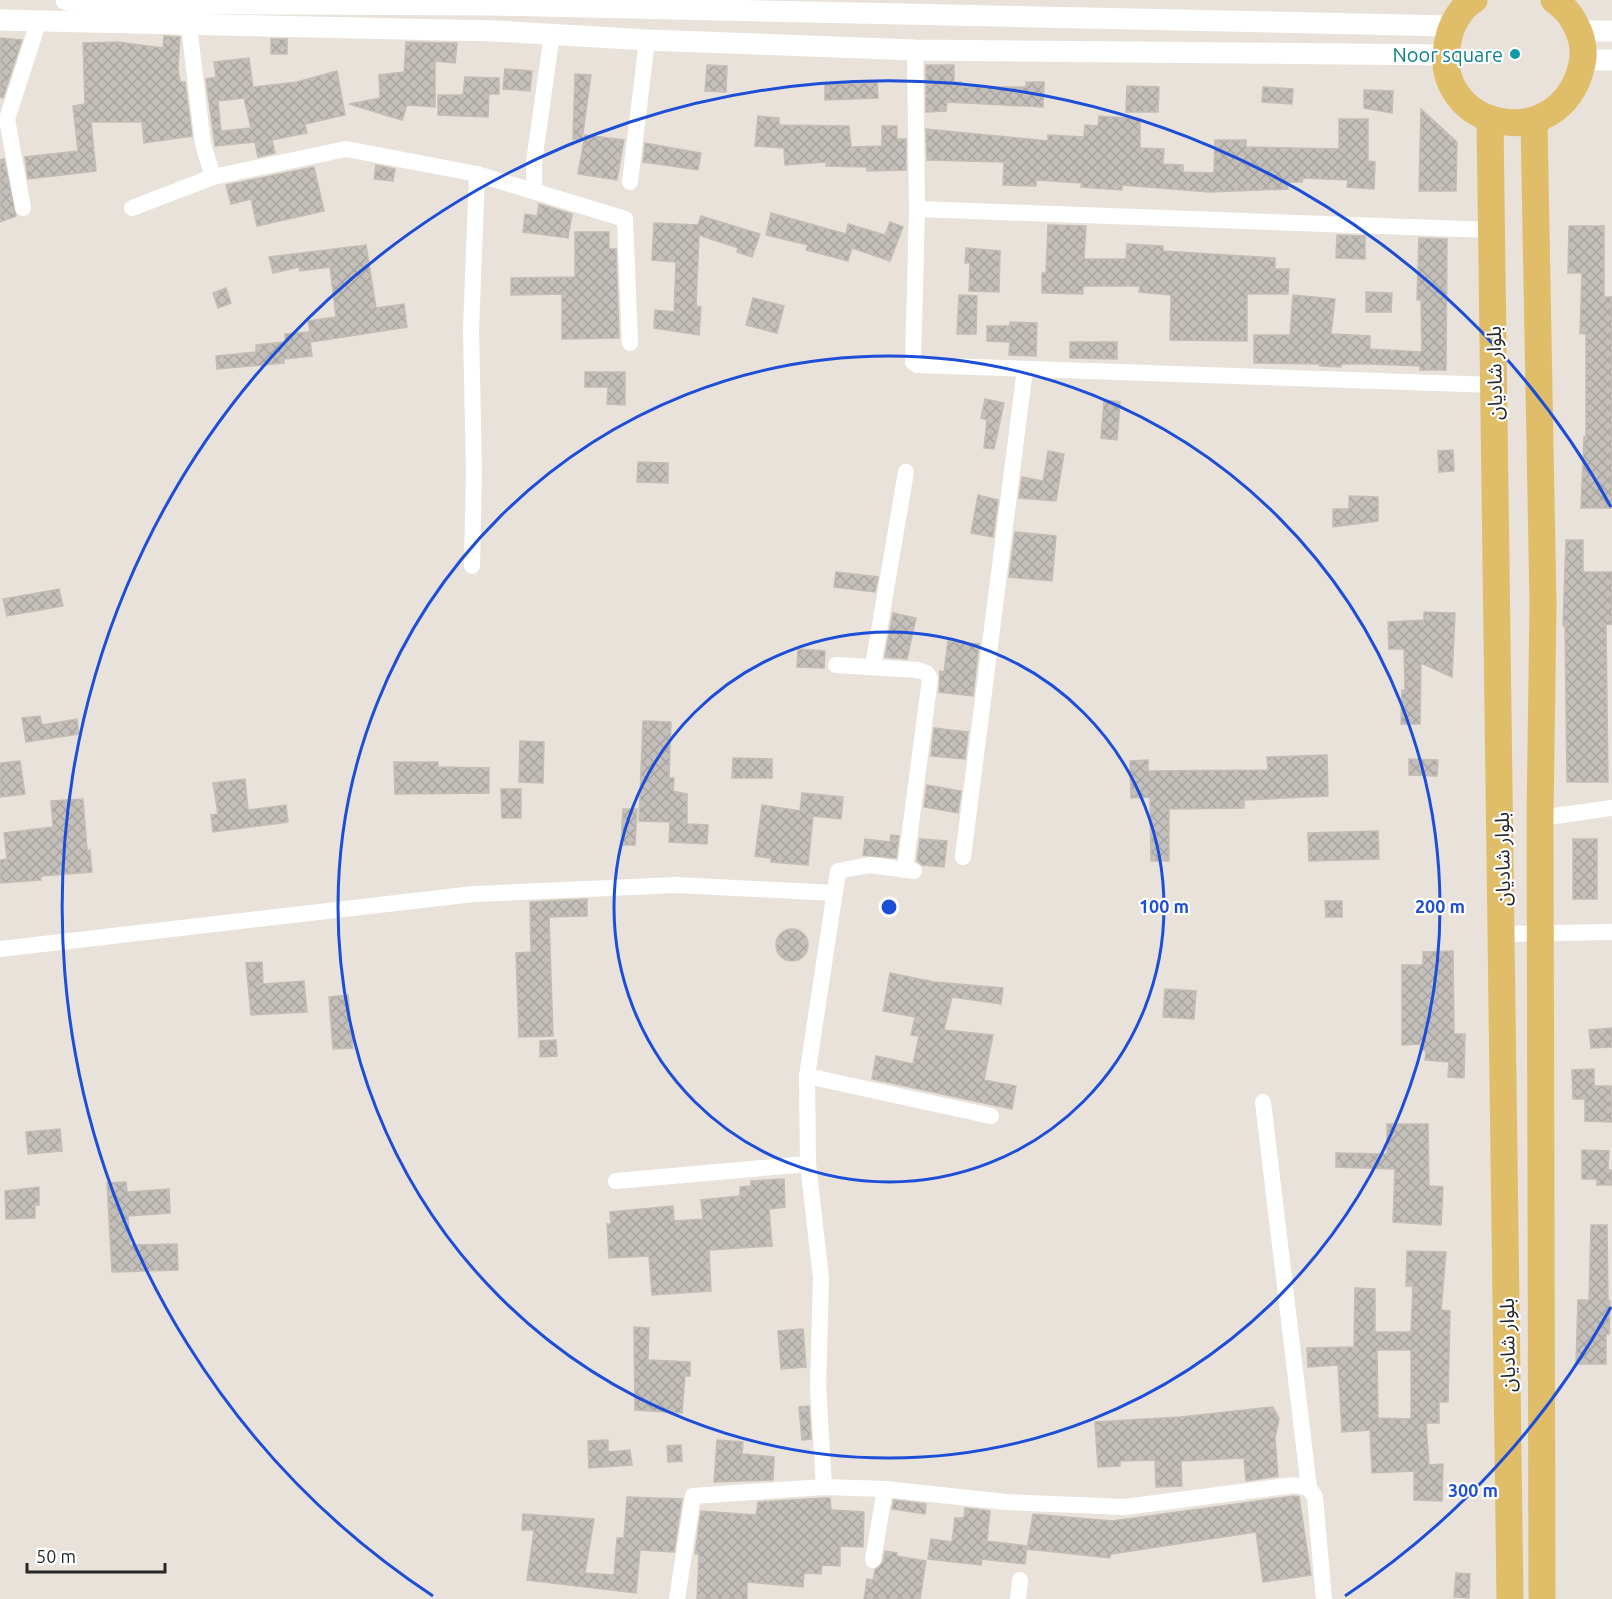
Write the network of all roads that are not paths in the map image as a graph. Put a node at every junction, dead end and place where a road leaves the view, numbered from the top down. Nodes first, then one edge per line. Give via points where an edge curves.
1 (66, 0) edge
2 (1474, 0) edge
3 (1554, 0) edge
4 (276, 2) edge
5 (492, 3) edge
6 (0, 21) edge
7 (38, 23) junction
8 (189, 26) junction
9 (1451, 26) junction
10 (1579, 31) junction
11 (1612, 31) edge
12 (552, 34) junction
13 (647, 40) junction
14 (915, 50) junction
15 (1445, 55) junction
16 (1583, 60) junction
17 (1612, 60) edge
18 (1490, 120) junction
19 (1534, 121) junction
20 (477, 174) junction
21 (213, 177) junction
22 (630, 182) dead end
23 (534, 191) junction
24 (23, 208) dead end
25 (132, 208) dead end
26 (917, 209) junction
27 (1492, 230) junction
28 (630, 343) dead end
29 (1025, 369) junction
30 (1494, 385) junction
31 (906, 472) dead end
32 (472, 566) dead end
33 (836, 665) dead end
34 (873, 666) junction
35 (1612, 808) edge
36 (1540, 818) junction
37 (963, 857) dead end
38 (835, 893) junction
39 (1612, 932) edge
40 (1540, 933) junction
41 (1503, 934) junction
42 (0, 949) edge
43 (807, 1076) junction
44 (1263, 1102) dead end
45 (992, 1116) dead end
46 (808, 1164) junction
47 (616, 1181) dead end
48 (824, 1487) junction
49 (1309, 1488) junction
50 (885, 1489) junction
51 (873, 1560) dead end
52 (1020, 1580) dead end
53 (677, 1599) edge
54 (1018, 1599) edge
55 (1324, 1599) edge
56 (1510, 1599) edge
57 (1542, 1599) edge

1 - 4 street
2 - 9 main road
3 - 10 main road via 1571,16
4 - 5 street
5 - 9 street
6 - 7 street
7 - 8 street
7 - 24 street via 7,119
8 - 12 street
8 - 21 street via 202,144
9 - 15 main road
10 - 11 street
10 - 16 main road
12 - 13 street
12 - 23 street via 534,162
13 - 14 street
13 - 22 street
14 - 15 street
14 - 26 street
15 - 18 main road via 1450,82 1466,105
16 - 17 street
16 - 19 main road via 1568,98 1552,113
18 - 19 main road via 1512,124
18 - 27 main road, بلوار شادیان
19 - 36 main road, بلوار شادیان via 1543,605
20 - 21 street via 346,149
20 - 23 street
20 - 32 street via 471,330
21 - 25 street
23 - 28 street via 625,219
26 - 27 street
26 - 29 street via 913,362 922,366
27 - 30 main road, بلوار شادیان
29 - 30 street
29 - 37 street
30 - 41 main road, بلوار شادیان
31 - 34 street
33 - 34 street
34 - 38 street via 918,670 930,679 909,870 870,865 838,872
35 - 36 street
36 - 40 main road, بلوار شادیان
38 - 42 street via 676,885 474,894
38 - 43 street
39 - 40 street
40 - 41 street
40 - 57 main road, بلوار شادیان
41 - 56 main road, بلوار شادیان
43 - 45 street
43 - 46 street
44 - 49 street
46 - 47 street
46 - 48 street via 821,1278 818,1386
48 - 50 street
48 - 53 street via 693,1496
49 - 50 street via 1294,1485 1125,1507 1006,1502
49 - 55 street via 1315,1497
50 - 51 street
52 - 54 street

